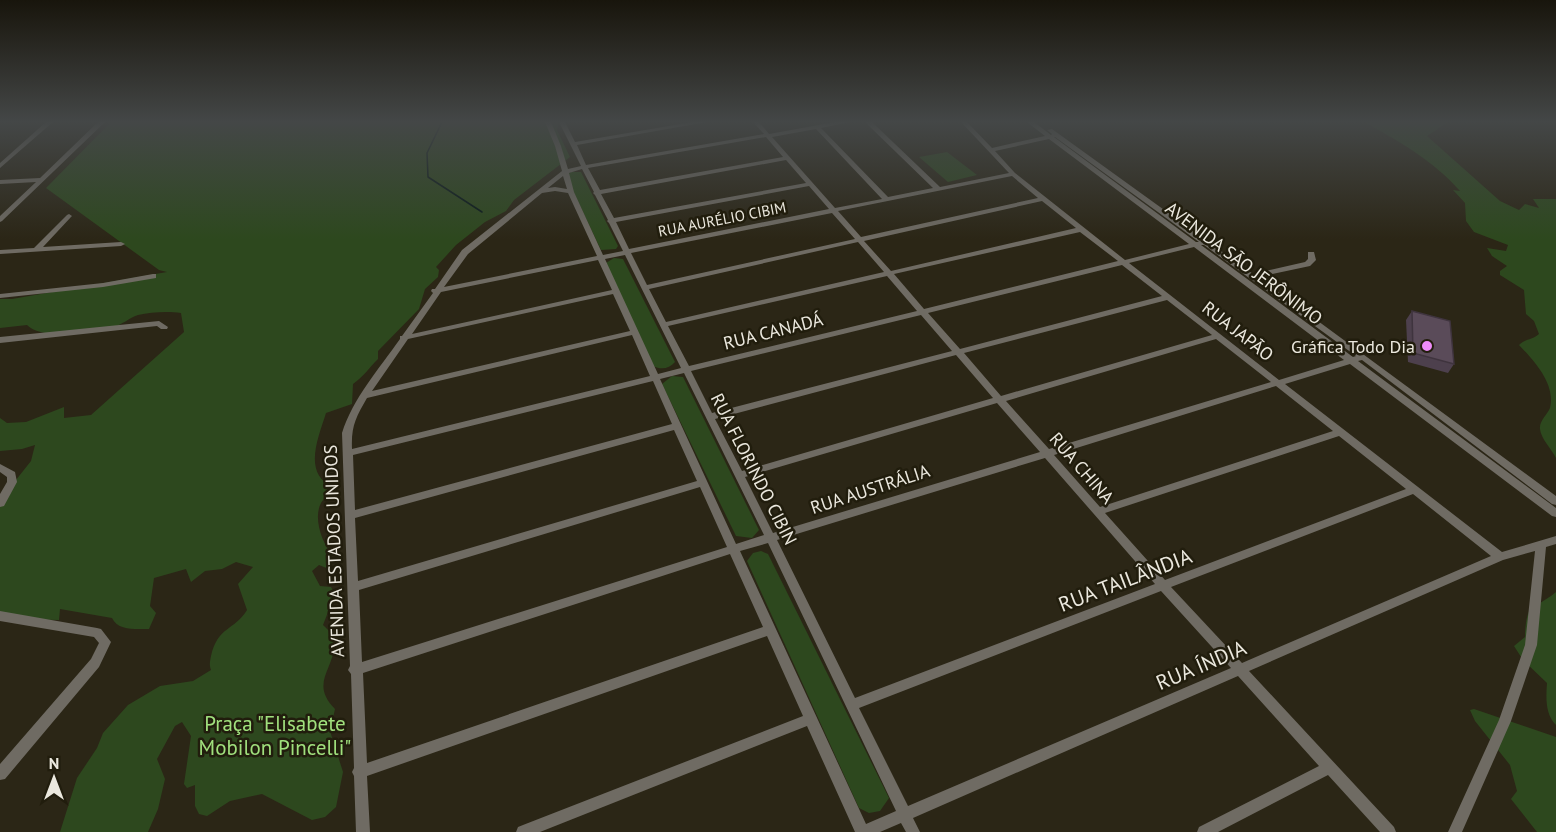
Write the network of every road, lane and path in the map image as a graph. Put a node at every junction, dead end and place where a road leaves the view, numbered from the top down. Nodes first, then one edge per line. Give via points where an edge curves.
1 (62, 161) edge
2 (561, 161) edge
3 (580, 161) edge
4 (620, 161) edge
5 (772, 161) edge
6 (790, 161) edge
7 (849, 161) edge
8 (909, 161) edge
9 (1001, 161) edge
10 (1086, 161) edge
11 (1090, 161) edge
12 (583, 167) junction
13 (564, 172) junction
14 (1013, 174) junction
15 (42, 180) junction
16 (0, 182) edge
17 (810, 184) junction
18 (938, 189) junction
19 (570, 192) junction
20 (538, 193) junction
21 (596, 193) junction
22 (1043, 199) junction
23 (887, 200) junction
24 (834, 211) junction
25 (69, 216) dead end
26 (0, 220) edge
27 (610, 221) junction
28 (1083, 229) junction
29 (860, 240) junction
30 (1206, 242) junction
31 (121, 244) dead end
32 (1194, 245) junction
33 (37, 249) junction
34 (0, 252) edge
35 (625, 252) junction
36 (1311, 254) dead end
37 (600, 257) junction
38 (1124, 262) junction
39 (890, 274) junction
40 (153, 276) dead end
41 (1252, 276) junction
42 (644, 288) junction
43 (435, 291) junction
44 (616, 291) junction
45 (0, 296) edge
46 (1168, 297) junction
47 (922, 311) junction
48 (663, 325) junction
49 (164, 327) dead end
50 (634, 332) junction
51 (1218, 336) junction
52 (403, 338) junction
53 (0, 340) edge
54 (959, 353) junction
55 (1363, 357) junction
56 (1350, 361) junction
57 (686, 370) junction
58 (655, 377) junction
59 (1279, 383) junction
60 (364, 396) junction
61 (1000, 400) junction
62 (710, 417) junction
63 (677, 426) junction
64 (1341, 432) junction
65 (1047, 452) junction
66 (348, 453) junction
67 (4, 469) edge
68 (739, 475) junction
69 (703, 483) junction
70 (1413, 490) junction
71 (1556, 501) edge
72 (0, 503) edge
73 (1098, 512) junction
74 (1556, 513) edge
75 (351, 515) junction
76 (771, 539) junction
77 (1556, 540) edge
78 (1541, 544) junction
79 (733, 549) junction
80 (1500, 557) junction
81 (1163, 586) junction
82 (354, 587) junction
83 (0, 616) edge
84 (770, 630) junction
85 (354, 670) junction
86 (1239, 670) junction
87 (852, 705) junction
88 (810, 719) junction
89 (1328, 768) junction
90 (359, 772) junction
91 (0, 774) edge
92 (904, 814) junction
93 (363, 832) edge
94 (523, 832) edge
95 (863, 832) edge
96 (913, 832) edge
97 (1204, 832) edge
98 (1389, 832) edge
99 (1455, 832) edge

1 - 15 street
2 - 13 street
3 - 12 street, RUA FLORINDO CIBIN
4 - 12 street
5 - 21 street
6 - 17 street, RUA CHINA
7 - 23 street
8 - 18 street
9 - 14 street, RUA JAPÃO
10 - 32 street, AVENIDA SÃO JERÔNIMO
11 - 30 street, AVENIDA SÃO JERÔNIMO
12 - 13 street
12 - 21 street, RUA FLORINDO CIBIN
13 - 19 street
13 - 20 street, AVENIDA ESTADOS UNIDOS
14 - 18 street, RUA AURÉLIO CIBIM
14 - 22 street, RUA JAPÃO
15 - 16 street
15 - 26 street
17 - 24 street, RUA CHINA
17 - 27 street
18 - 23 street, RUA AURÉLIO CIBIM
19 - 20 street via 555,189
19 - 37 street
20 - 43 street, AVENIDA ESTADOS UNIDOS via 480,237
21 - 27 street, RUA FLORINDO CIBIN
22 - 28 street, RUA JAPÃO
22 - 29 street
23 - 24 street, RUA AURÉLIO CIBIM
24 - 29 street, RUA CHINA
24 - 35 street, RUA AURÉLIO CIBIM
25 - 33 street
27 - 35 street, RUA FLORINDO CIBIN
28 - 38 street, RUA JAPÃO
28 - 39 street
29 - 39 street, RUA CHINA
29 - 42 street
30 - 32 street, RUA CANADÁ
30 - 41 street, AVENIDA SÃO JERÔNIMO
31 - 33 street
32 - 38 street, RUA CANADÁ
32 - 56 street, AVENIDA SÃO JERÔNIMO
33 - 34 street
35 - 37 street, RUA AURÉLIO CIBIM
35 - 42 street, RUA FLORINDO CIBIN
36 - 41 street via 1312,260 1307,264
37 - 43 street, RUA AURÉLIO CIBIM
37 - 44 street
38 - 46 street, RUA JAPÃO
38 - 47 street, RUA CANADÁ
39 - 47 street, RUA CHINA
39 - 48 street
40 - 45 street
41 - 55 street, AVENIDA SÃO JERÔNIMO
42 - 48 street, RUA FLORINDO CIBIN
43 - 52 street, AVENIDA ESTADOS UNIDOS
44 - 50 street
44 - 52 street
46 - 51 street, RUA JAPÃO
46 - 54 street
47 - 54 street, RUA CHINA
47 - 57 street, RUA CANADÁ
48 - 57 street, RUA FLORINDO CIBIN
49 - 53 street via 159,323
50 - 58 street
50 - 60 street
51 - 59 street, RUA JAPÃO
51 - 61 street
52 - 60 street, AVENIDA ESTADOS UNIDOS
54 - 61 street, RUA CHINA
54 - 62 street
55 - 56 street, RUA AUSTRÁLIA
55 - 71 street, AVENIDA SÃO JERÔNIMO
56 - 59 street, RUA AUSTRÁLIA
56 - 74 street, AVENIDA SÃO JERÔNIMO
57 - 58 street, RUA CANADÁ
57 - 62 street, RUA FLORINDO CIBIN
58 - 63 street
58 - 66 street, RUA CANADÁ
59 - 64 street, RUA JAPÃO
59 - 65 street, RUA AUSTRÁLIA
60 - 66 street, AVENIDA ESTADOS UNIDOS via 346,433
61 - 65 street, RUA CHINA
61 - 68 street
62 - 68 street, RUA FLORINDO CIBIN
63 - 69 street
63 - 75 street
64 - 70 street, RUA JAPÃO
64 - 73 street
65 - 73 street, RUA CHINA
65 - 76 street, RUA AUSTRÁLIA
66 - 75 street, AVENIDA ESTADOS UNIDOS
67 - 72 street via 12,475 12,482
68 - 76 street, RUA FLORINDO CIBIN
69 - 79 street
69 - 82 street
70 - 80 street, RUA JAPÃO
70 - 81 street, RUA TAILÂNDIA
73 - 81 street, RUA CHINA
75 - 82 street, AVENIDA ESTADOS UNIDOS
76 - 79 street, RUA AUSTRÁLIA
76 - 87 street, RUA FLORINDO CIBIN
77 - 78 street, RUA ÍNDIA
78 - 80 street, RUA ÍNDIA
78 - 99 street via 1531,645 1505,721
79 - 84 street
79 - 85 street, RUA AUSTRÁLIA
80 - 86 street, RUA ÍNDIA
81 - 86 street, RUA CHINA
81 - 87 street, RUA TAILÂNDIA
82 - 85 street, AVENIDA ESTADOS UNIDOS
83 - 91 street via 97,633 105,642 95,663
84 - 88 street
84 - 90 street
85 - 90 street, AVENIDA ESTADOS UNIDOS
86 - 89 street, RUA CHINA
86 - 92 street, RUA ÍNDIA
87 - 92 street, RUA FLORINDO CIBIN
88 - 94 street
88 - 95 street
89 - 97 street
89 - 98 street, RUA CHINA
90 - 93 street, AVENIDA ESTADOS UNIDOS
92 - 95 street, RUA ÍNDIA
92 - 96 street, RUA FLORINDO CIBIN

